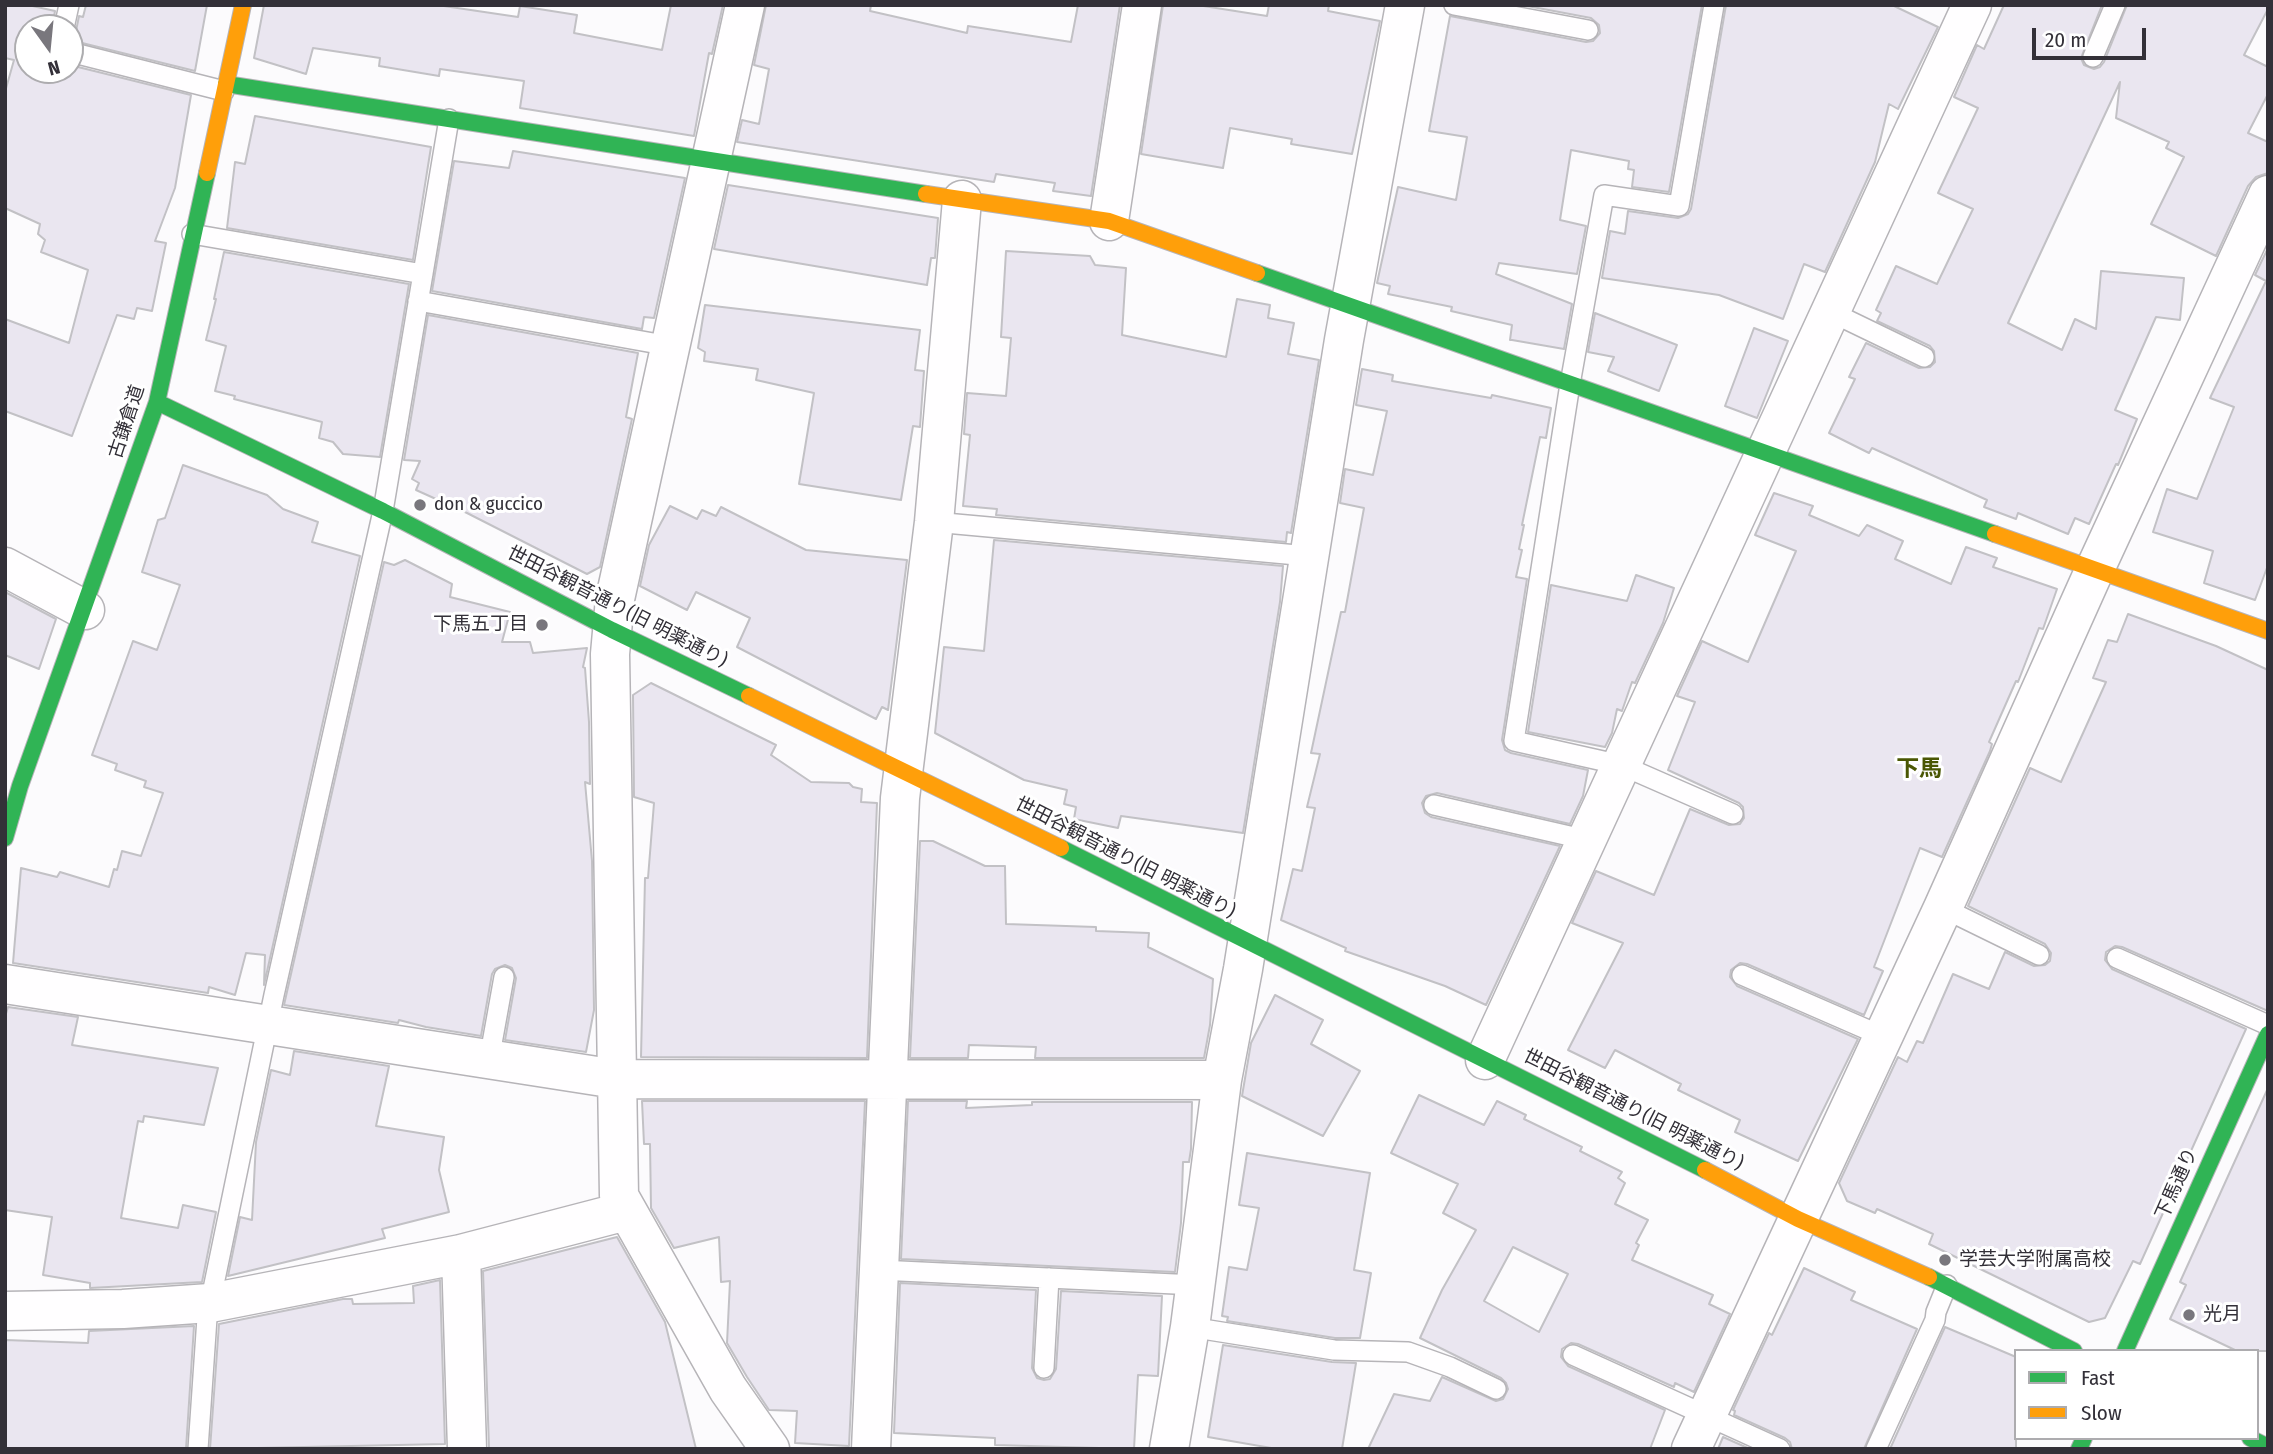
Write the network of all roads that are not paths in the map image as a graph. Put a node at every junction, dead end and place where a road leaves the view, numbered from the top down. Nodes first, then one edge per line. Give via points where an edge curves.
1 (243, 5) edge
2 (744, 5) edge
3 (1142, 5) edge
4 (1405, 5) edge
5 (1454, 5) edge
6 (1714, 5) edge
7 (1972, 5) edge
8 (2115, 5) edge
9 (1588, 30) dead end
10 (84, 55) edge
11 (2093, 57) dead end
12 (225, 88) junction
13 (449, 119) junction
14 (712, 159) junction
15 (2268, 195) edge
16 (962, 200) junction
17 (1109, 221) junction
18 (192, 234) junction
19 (423, 274) junction
20 (418, 301) junction
21 (1350, 306) junction
22 (1831, 312) junction
23 (670, 346) junction
24 (1924, 357) dead end
25 (1570, 384) junction
26 (157, 402) junction
27 (1766, 454) junction
28 (383, 511) junction
29 (934, 522) junction
30 (1308, 556) junction
31 (5, 567) edge
32 (2095, 569) junction
33 (85, 611) junction
34 (612, 630) junction
35 (2268, 631) edge
36 (1621, 765) junction
37 (905, 771) junction
38 (13, 784) edge
39 (1434, 805) dead end
40 (1733, 814) dead end
41 (5, 838) edge
42 (1587, 840) junction
43 (1943, 908) junction
44 (1247, 942) junction
45 (2039, 955) dead end
46 (2117, 958) dead end
47 (1742, 975) dead end
48 (504, 977) dead end
49 (5, 984) edge
50 (2268, 1025) edge
51 (269, 1026) junction
52 (2268, 1034) edge
53 (1882, 1036) junction
54 (489, 1059) junction
55 (1485, 1060) junction
56 (616, 1079) junction
57 (887, 1080) junction
58 (1222, 1080) junction
59 (626, 1211) junction
60 (1798, 1219) junction
61 (461, 1254) junction
62 (879, 1270) junction
63 (1049, 1278) junction
64 (1196, 1285) junction
65 (1947, 1286) junction
66 (210, 1303) junction
67 (5, 1311) edge
68 (1190, 1326) junction
69 (2070, 1349) edge
70 (2127, 1349) edge
71 (1573, 1355) dead end
72 (1044, 1368) dead end
73 (1496, 1389) dead end
74 (1699, 1432) edge
75 (198, 1449) edge
76 (467, 1449) edge
77 (769, 1449) edge
78 (871, 1449) edge
79 (1169, 1449) edge
80 (1780, 1449) edge
81 (1876, 1449) edge

1 - 12 street, 古鎌倉道
2 - 14 street
3 - 17 street
4 - 21 street
5 - 9 lane
6 - 25 lane via 1679,206 1604,195
7 - 22 street
8 - 11 lane
10 - 12 lane
12 - 13 street
12 - 18 street, 古鎌倉道
13 - 14 street
13 - 19 lane
14 - 16 street
14 - 23 street
15 - 32 street
16 - 17 street
16 - 29 street
17 - 21 street
18 - 19 lane
18 - 26 street, 古鎌倉道
19 - 20 lane
20 - 23 lane
20 - 28 lane
21 - 25 street
21 - 30 street
22 - 24 lane
22 - 27 street
23 - 34 street
25 - 27 street
25 - 36 lane via 1514,741
26 - 28 street, 世田谷観音通り(旧 明薬通り)
26 - 33 street, 古鎌倉道
27 - 32 street
27 - 36 street
28 - 34 street, 世田谷観音通り(旧 明薬通り)
28 - 51 lane
29 - 30 lane
29 - 37 street
30 - 44 street
31 - 33 street
32 - 35 street
32 - 43 street
33 - 38 street, 古鎌倉道
34 - 37 street, 世田谷観音通り(旧 明薬通り)
34 - 56 street
36 - 40 lane
36 - 42 street
37 - 44 street, 世田谷観音通り(旧 明薬通り)
37 - 57 street
38 - 41 street, 古鎌倉道
39 - 42 lane
42 - 55 street
43 - 45 lane
43 - 53 street
44 - 55 street, 世田谷観音通り(旧 明薬通り)
44 - 58 street
46 - 50 lane
47 - 53 lane
48 - 54 lane
49 - 51 street
51 - 54 street
51 - 66 lane
52 - 70 street, 下馬通り
53 - 60 street
54 - 56 street
55 - 60 street, 世田谷観音通り(旧 明薬通り)
56 - 57 street
56 - 59 street via 620,1196
57 - 58 street
57 - 62 street
58 - 64 street
59 - 61 street
59 - 77 street via 727,1389
60 - 65 street, 世田谷観音通り(旧 明薬通り)
60 - 74 street
61 - 66 street
61 - 76 street
62 - 63 lane
62 - 78 street
63 - 64 lane
63 - 72 lane
64 - 68 street
65 - 69 street, 世田谷観音通り(旧 明薬通り)
65 - 81 lane
66 - 67 street
66 - 75 lane
68 - 73 lane via 1334,1350 1408,1352
68 - 79 street
71 - 74 lane
74 - 80 lane

